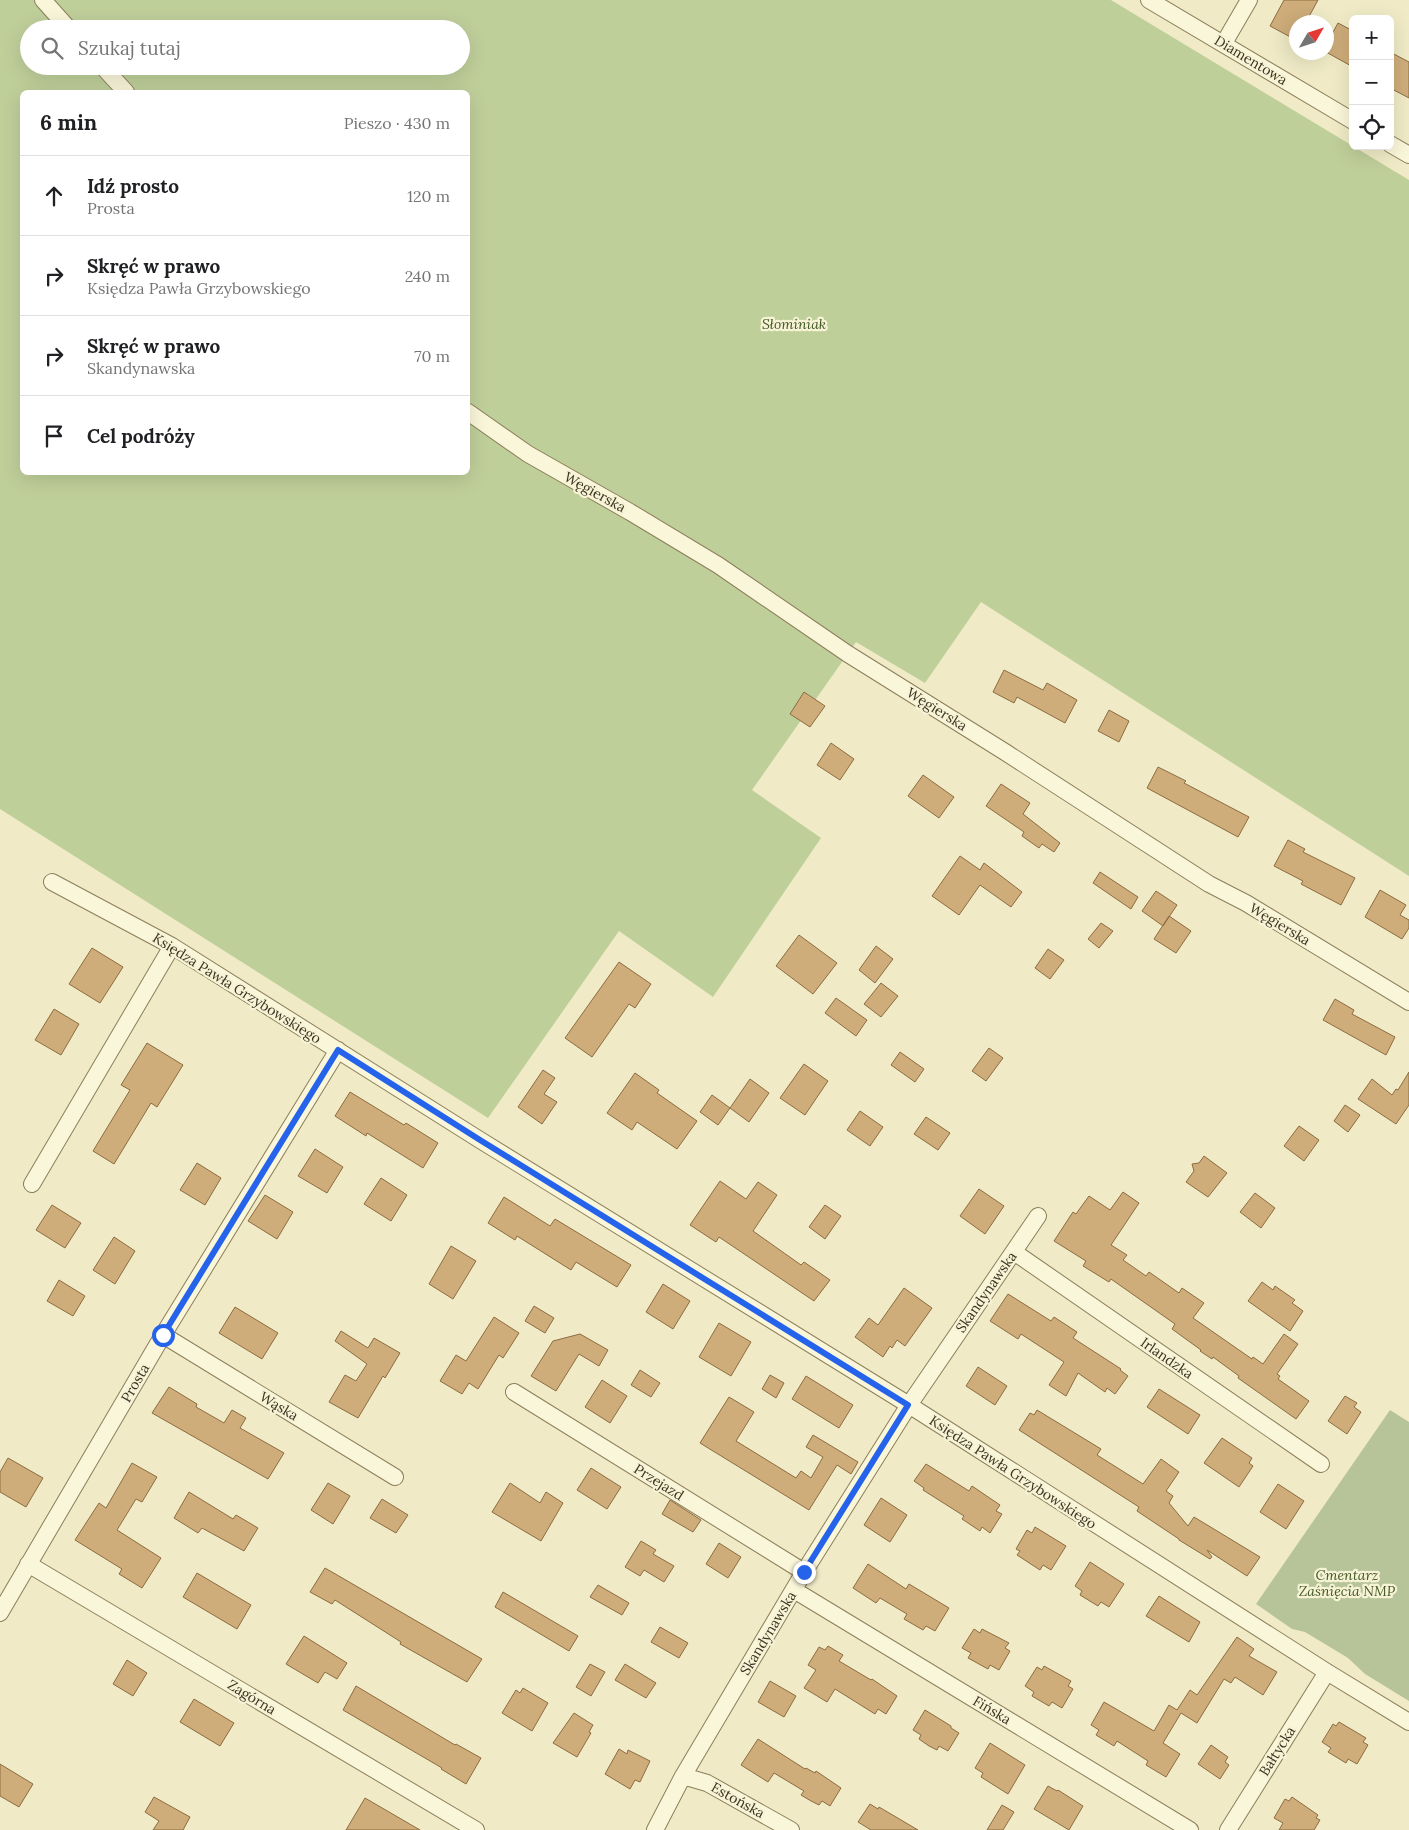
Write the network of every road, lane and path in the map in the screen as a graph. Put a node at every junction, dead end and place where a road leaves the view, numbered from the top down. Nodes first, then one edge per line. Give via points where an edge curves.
1 (43, 0) edge
2 (1149, 0) edge
3 (1249, 0) edge
4 (60, 20) edge
5 (1224, 43) junction
6 (110, 75) edge
7 (124, 90) edge
8 (1349, 119) edge
9 (1394, 146) edge
10 (1409, 155) edge
11 (470, 413) edge
12 (52, 882) dead end
13 (172, 946) junction
14 (1409, 1002) edge
15 (338, 1050) junction
16 (32, 1184) dead end
17 (1038, 1216) dead end
18 (1014, 1252) junction
19 (163, 1335) junction
20 (514, 1392) dead end
21 (908, 1405) junction
22 (1321, 1464) dead end
23 (395, 1477) dead end
24 (28, 1564) junction
25 (804, 1572) junction
26 (794, 1590) junction
27 (0, 1613) edge
28 (1327, 1672) junction
29 (1409, 1722) edge
30 (683, 1776) junction
31 (476, 1830) edge
32 (655, 1830) edge
33 (791, 1830) edge
34 (1190, 1830) edge
35 (1228, 1830) edge

1 - 4 street
2 - 5 street, Diamentowa
3 - 5 street
5 - 8 street, Diamentowa
6 - 7 street
9 - 10 street
11 - 14 street, Węgierska via 528,454 718,565 848,654 1209,884
12 - 13 street, Księdza Pawła Grzybowskiego
13 - 15 street, Księdza Pawła Grzybowskiego
13 - 16 street
15 - 19 street, Prosta
15 - 21 street, Księdza Pawła Grzybowskiego
17 - 18 street, Skandynawska
18 - 21 street, Skandynawska
18 - 22 street, Irlandzka
19 - 23 street, Wąska
19 - 24 street, Prosta
20 - 25 street, Przejazd
21 - 25 street, Skandynawska
21 - 28 street, Księdza Pawła Grzybowskiego
24 - 27 street, Prosta
24 - 31 street, Zagórna
25 - 26 street, Skandynawska
26 - 30 street, Skandynawska
26 - 34 street, Fińska
28 - 29 street, Księdza Pawła Grzybowskiego
28 - 35 street, Bałtycka
30 - 32 street, Skandynawska
30 - 33 street, Estońska via 707,1783

